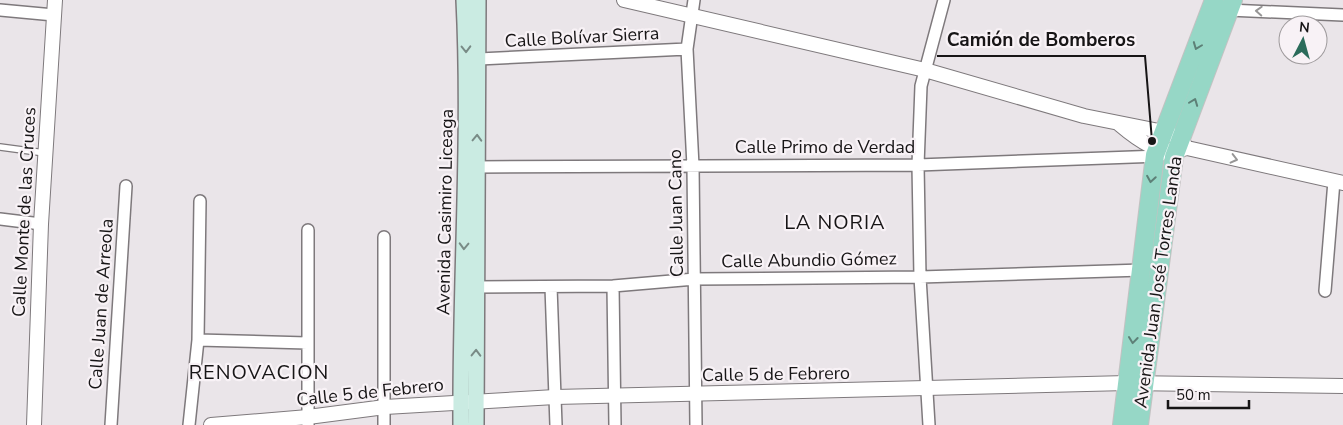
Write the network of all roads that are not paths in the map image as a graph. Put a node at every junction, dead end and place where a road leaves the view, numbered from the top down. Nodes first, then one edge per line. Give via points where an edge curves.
1 (55, 0) edge
2 (464, 0) edge
3 (478, 0) edge
4 (624, 0) edge
5 (694, 0) edge
6 (944, 0) edge
7 (1225, 3) edge
8 (0, 10) edge
9 (54, 15) junction
10 (1343, 15) edge
11 (692, 16) junction
12 (687, 49) junction
13 (479, 59) junction
14 (925, 70) junction
15 (1119, 124) junction
16 (1176, 145) junction
17 (0, 147) edge
18 (45, 152) junction
19 (1156, 152) junction
20 (918, 165) junction
21 (693, 166) junction
22 (476, 167) junction
23 (1339, 182) edge
24 (126, 186) dead end
25 (200, 201) dead end
26 (0, 219) edge
27 (41, 224) junction
28 (308, 230) dead end
29 (384, 237) dead end
30 (1142, 270) junction
31 (920, 276) junction
32 (695, 279) junction
33 (613, 286) junction
34 (477, 287) junction
35 (551, 287) junction
36 (1325, 291) dead end
37 (198, 340) junction
38 (307, 344) junction
39 (1136, 384) junction
40 (1343, 386) edge
41 (928, 390) junction
42 (696, 395) junction
43 (555, 397) junction
44 (615, 397) junction
45 (468, 402) junction
46 (385, 407) junction
47 (308, 421) edge
48 (241, 423) edge
49 (34, 425) edge
50 (111, 425) edge
51 (190, 425) edge
52 (211, 425) edge
53 (384, 425) edge
54 (461, 425) edge
55 (476, 425) edge
56 (556, 425) edge
57 (615, 425) edge
58 (696, 425) edge
59 (929, 425) edge
60 (1122, 425) edge
61 (1139, 425) edge

1 - 9 street, Calle Monte de las Cruces
2 -> 45 main road, Avenida Casimiro Liceaga
3 - 13 main road, Avenida Casimiro Liceaga
4 - 11 street
5 - 11 street, Calle Juan Cano
6 - 14 street
10 -> 7 street
7 - 16 main road, Avenida Juan José Torres Landa
8 - 9 street
9 - 18 street, Calle Monte de las Cruces
11 - 12 street, Calle Juan Cano
11 - 14 street
12 - 13 street, Calle Bolívar Sierra
12 - 21 street, Calle Juan Cano
22 -> 13 main road, Avenida Casimiro Liceaga
14 - 15 street
14 - 20 street
15 - 16 street
15 - 19 street
16 - 19 main road, Avenida Juan José Torres Landa
16 - 19 street, Calle Primo de Verdad
16 -> 23 street
16 - 39 main road, Avenida Juan José Torres Landa
17 - 18 lane
18 - 27 street, Calle Monte de las Cruces
19 - 20 street, Calle Primo de Verdad
19 -> 30 main road, Avenida Juan José Torres Landa
20 - 21 street, Calle Primo de Verdad
20 - 31 street
21 - 22 street, Calle Primo de Verdad
21 - 32 street, Calle Juan Cano
22 - 34 main road, Avenida Casimiro Liceaga
23 - 36 street
24 - 50 street, Calle Juan de Arreola
25 - 37 street
26 - 27 street
27 - 49 street, Calle Monte de las Cruces
28 - 38 street
29 - 46 street
30 - 31 street, Calle Abundio Gómez
30 -> 39 main road, Avenida Juan José Torres Landa
31 - 32 street, Calle Abundio Gómez
31 - 41 street
32 - 33 street, Calle Abundio Gómez
32 - 42 street, Calle Juan Cano
33 - 35 street, Calle Abundio Gómez
33 - 44 street
34 - 35 street, Calle Abundio Gómez
45 -> 34 main road, Avenida Casimiro Liceaga
35 - 43 street
37 - 38 street
37 - 51 street
38 - 47 street
39 - 40 street, Calle 5 de Febrero
39 - 41 street, Calle 5 de Febrero
39 - 60 main road, Avenida Juan José Torres Landa
39 - 61 main road, Avenida Juan José Torres Landa
41 - 42 street, Calle 5 de Febrero
41 - 59 street
42 - 44 street, Calle 5 de Febrero
42 - 58 street, Calle Juan Cano
43 - 44 street, Calle 5 de Febrero
43 - 45 street, Calle 5 de Febrero
43 - 56 street
44 - 57 street
45 - 46 street, Calle 5 de Febrero
45 - 54 main road, Avenida Casimiro Liceaga
45 - 55 main road, Avenida Casimiro Liceaga
46 - 47 street, Calle 5 de Febrero
46 - 53 street
47 - 48 street, Calle 5 de Febrero
48 - 52 street, Calle 5 de Febrero

